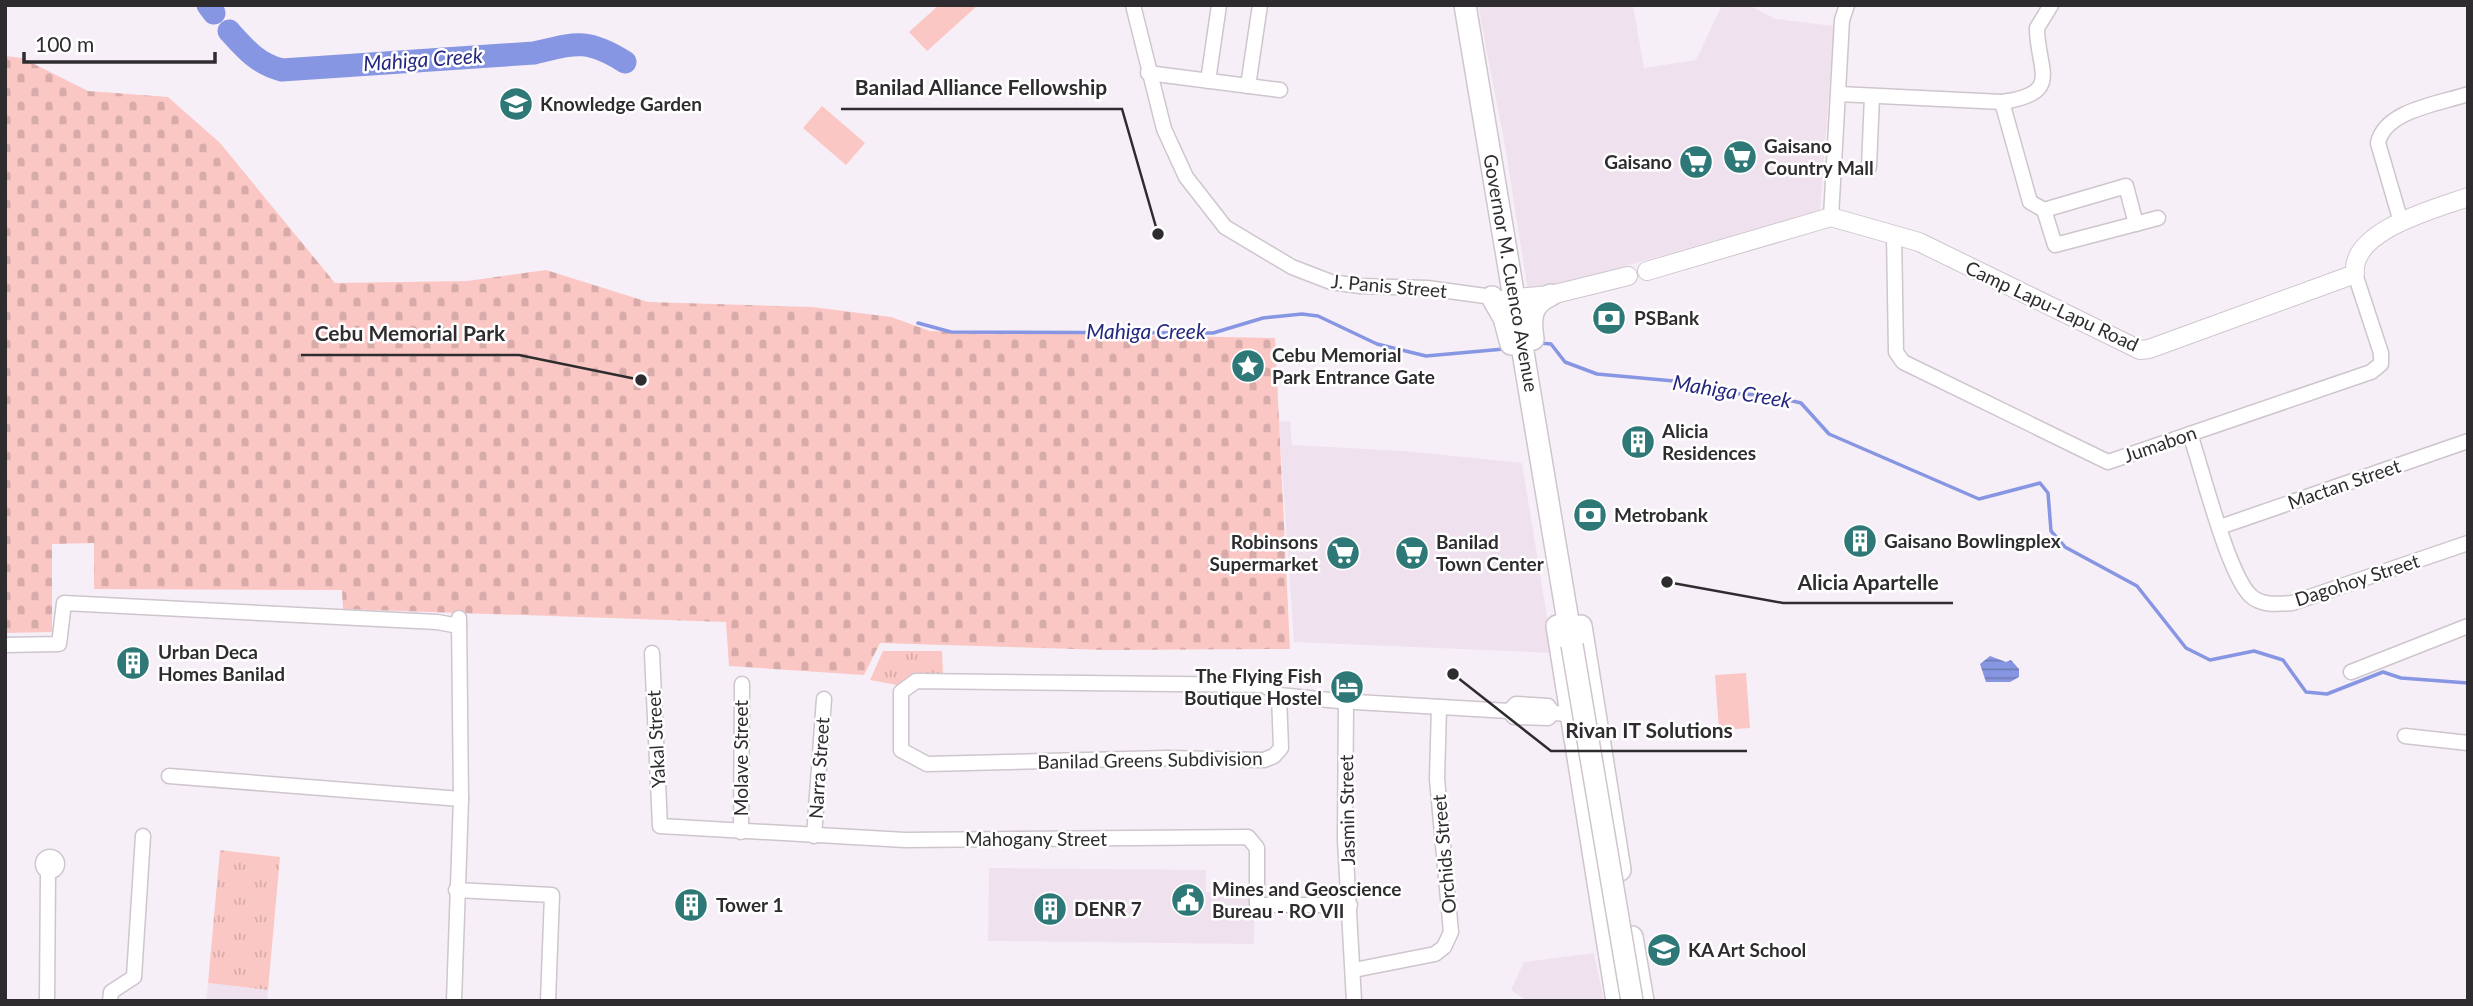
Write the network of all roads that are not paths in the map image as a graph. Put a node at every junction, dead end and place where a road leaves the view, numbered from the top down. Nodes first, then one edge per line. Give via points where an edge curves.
1 (1133, 5) edge
2 (1219, 5) edge
3 (1260, 5) edge
4 (1465, 5) edge
5 (1847, 5) edge
6 (2051, 5) edge
7 (1148, 73) junction
8 (1208, 81) junction
9 (1248, 86) junction
10 (1280, 90) dead end
11 (1839, 94) junction
12 (2468, 94) edge
13 (1872, 96) junction
14 (2002, 102) junction
15 (1869, 167) dead end
16 (2468, 197) edge
17 (2044, 210) junction
18 (1830, 217) junction
19 (2158, 218) dead end
20 (2401, 222) junction
21 (2136, 224) junction
22 (1894, 234) junction
23 (1647, 271) dead end
24 (2355, 274) junction
25 (1628, 276) dead end
26 (1551, 295) junction
27 (1492, 297) junction
28 (1516, 298) junction
29 (1520, 331) junction
30 (1530, 382) junction
31 (2190, 434) junction
32 (2468, 441) edge
33 (1543, 465) junction
34 (2220, 527) junction
35 (1555, 540) junction
36 (2468, 543) edge
37 (2468, 626) edge
38 (5, 645) edge
39 (652, 653) dead end
40 (2351, 672) dead end
41 (741, 684) dead end
42 (1279, 695) junction
43 (824, 699) dead end
44 (1346, 702) junction
45 (1439, 707) junction
46 (1562, 714) junction
47 (2405, 736) dead end
48 (2468, 743) edge
49 (169, 776) dead end
50 (461, 799) junction
51 (660, 826) joint
52 (741, 832) junction
53 (143, 836) dead end
54 (814, 836) junction
55 (1617, 850) junction
56 (1593, 854) junction
57 (48, 872) dead end
58 (456, 890) junction
59 (1624, 893) junction
60 (1600, 897) junction
61 (1350, 905) junction
62 (1354, 970) junction
63 (1620, 1000) edge
64 (47, 1001) edge
65 (110, 1001) edge
66 (454, 1001) edge
67 (548, 1001) edge
68 (1354, 1001) edge
69 (1643, 1001) edge

1 - 7 street, J. Panis Street
2 - 8 street
3 - 9 street
4 - 28 main road, Governor M. Cuenco Avenue
5 - 11 street via 1842,20
6 - 14 street via 2037,28 2043,80 2026,98
7 - 8 street
7 - 27 street, J. Panis Street via 1164,129 1186,177 1225,227 1292,267 1331,282
8 - 9 street
9 - 10 street
11 - 13 street
11 - 18 street
12 - 20 street via 2395,118 2380,132 2378,143
13 - 14 street
13 - 15 street
14 - 17 street via 2028,197
16 - 20 street
17 - 21 street via 2055,245
17 - 21 street via 2126,186
18 - 22 street, Camp Lapu-Lapu Road
18 - 23 street
19 - 21 street
20 - 24 street via 2375,236 2362,250
22 - 24 street, Camp Lapu-Lapu Road via 2140,350
22 - 31 street, Jumabon via 1896,352 1903,362 2108,462
24 - 31 street, Jumabon via 2381,364 2371,372
25 - 26 street
26 - 28 street
26 - 29 main road via 1534,308
27 - 28 street, J. Panis Street
27 - 29 main road
28 - 29 main road, Governor M. Cuenco Avenue
29 - 30 main road, Governor M. Cuenco Avenue
30 - 33 main road
30 - 33 main road, Governor M. Cuenco Avenue
31 - 34 street, Dagohoy Street
32 - 34 street, Mactan Street
33 - 35 main road, Governor M. Cuenco Avenue
34 - 36 street, Dagohoy Street via 2236,577 2252,597 2270,604 2292,603
35 - 46 main road, Governor M. Cuenco Avenue
35 - 55 main road, Governor M. Cuenco Avenue via 1581,628
35 - 63 main road, Governor M. Cuenco Avenue, bridge
37 - 40 street
38 - 50 street via 59,644 64,603 459,622
39 - 51 street, Yakal Street
41 - 52 street, Molave Street
42 - 42 street, Banilad Greens Subdivision via 1264,685 916,681 901,692 901,750 928,764 1264,760 1281,748
42 - 44 street
43 - 54 street, Narra Street
44 - 45 street
44 - 61 street, Jasmin Street via 1345,840
45 - 46 street via 1509,711 1516,704 1548,706
45 - 62 street, Orchids Street via 1437,779 1451,932 1435,954
46 - 56 main road, Governor M. Cuenco Avenue
47 - 48 street
49 - 50 street
50 - 58 street
51 - 52 street, Mahogany Street
52 - 54 street, Mahogany Street
53 - 65 street via 134,977 111,992
54 - 61 street, Mahogany Street via 905,840 1248,837 1257,848 1257,905
55 - 56 main road
55 - 59 main road, Governor M. Cuenco Avenue
56 - 60 main road, Governor M. Cuenco Avenue
57 - 64 street
58 - 66 street
58 - 67 street via 552,895
59 - 60 main road via 1615,902
59 - 69 main road, Governor M. Cuenco Avenue
60 - 63 main road, Governor M. Cuenco Avenue
61 - 62 street, Jasmin Street
62 - 68 street, Jasmin Street

